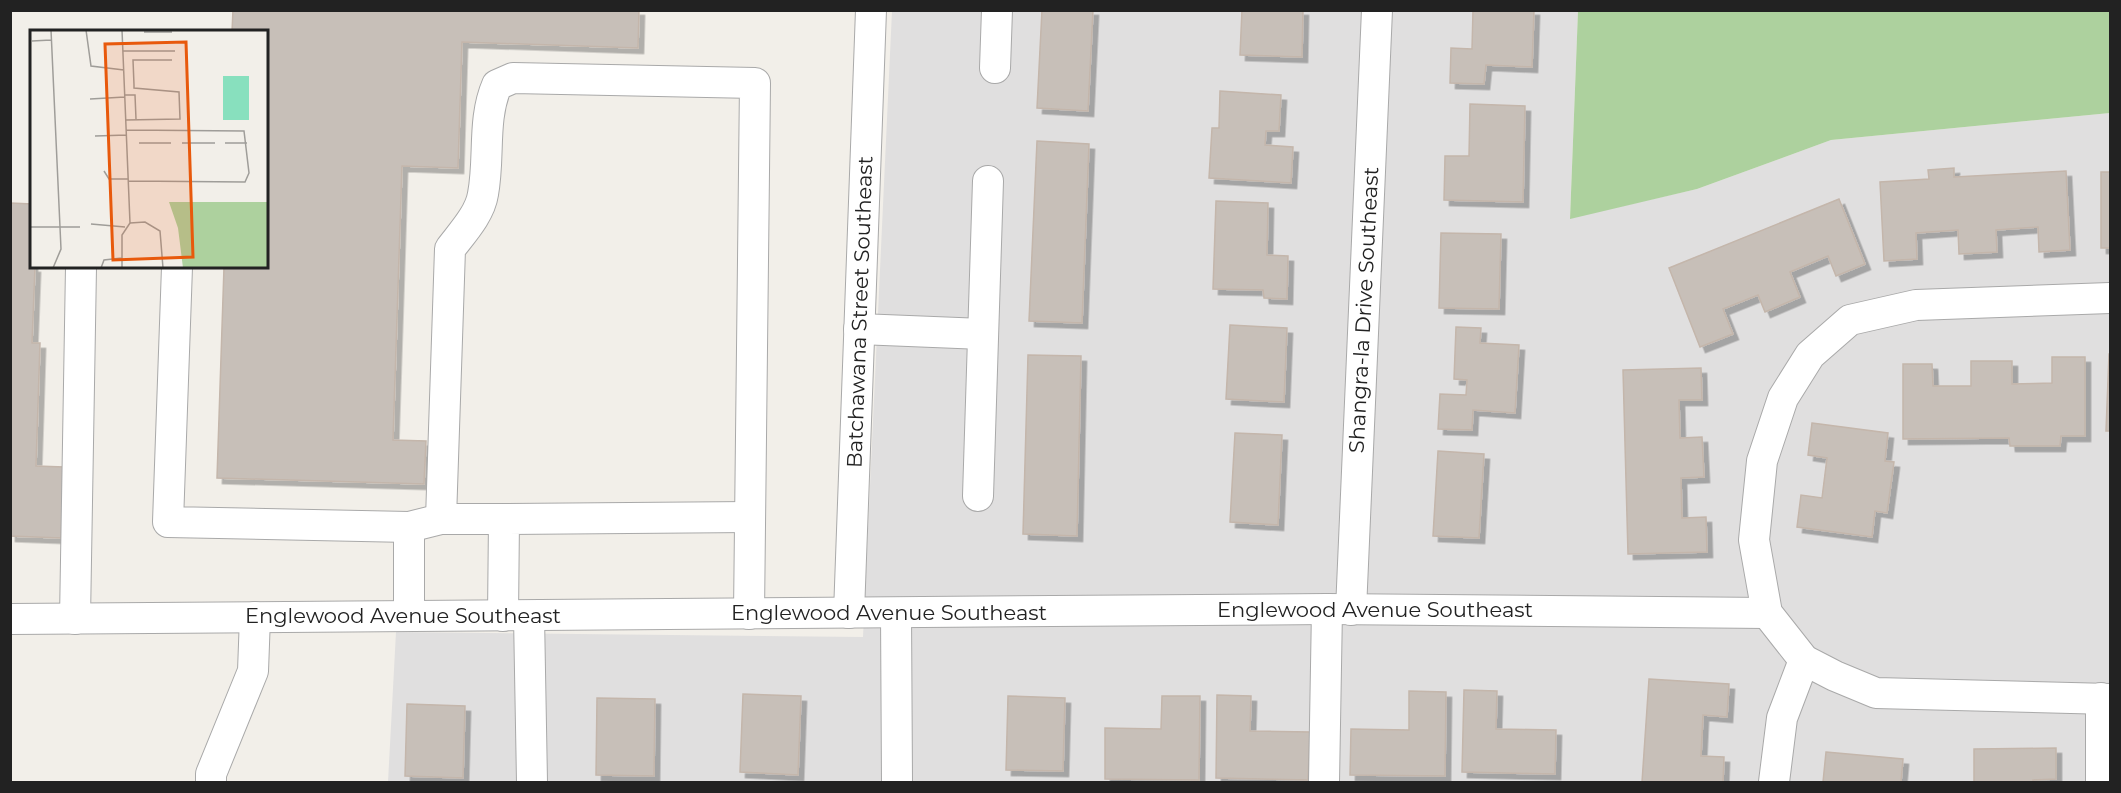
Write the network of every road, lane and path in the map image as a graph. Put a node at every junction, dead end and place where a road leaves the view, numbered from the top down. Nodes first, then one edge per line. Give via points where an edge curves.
1 (871, 10) edge
2 (997, 10) edge
3 (1377, 10) edge
4 (995, 68) dead end
5 (988, 181) dead end
6 (81, 268) edge
7 (177, 268) edge
8 (2110, 298) edge
9 (859, 329) junction
10 (983, 334) junction
11 (978, 496) dead end
12 (750, 517) junction
13 (441, 519) junction
14 (504, 519) junction
15 (409, 527) junction
16 (1339, 609) junction
17 (896, 613) junction
18 (1767, 613) junction
19 (749, 614) junction
20 (849, 614) junction
21 (409, 616) junction
22 (516, 616) junction
23 (255, 617) junction
24 (10, 619) edge
25 (75, 619) junction
26 (1804, 660) junction
27 (2106, 699) edge
28 (211, 783) edge
29 (532, 783) edge
30 (897, 783) edge
31 (1324, 783) edge
32 (1774, 783) edge
33 (2101, 783) edge

1 - 9 street, Batchawana Street Southeast
2 - 4 street
3 - 16 street, Shangra-la Drive Southeast
5 - 10 street
6 - 25 street
7 - 15 street via 168,522
8 - 18 street via 1916,305 1850,320 1810,355 1783,398 1762,461 1754,540
9 - 10 street
9 - 20 street, Batchawana Street Southeast
10 - 11 street
12 - 13 street via 755,83 513,78 497,85 491,99 483,196 450,249
12 - 14 street
12 - 19 street
13 - 14 street
13 - 15 street
14 - 22 street
15 - 21 street
16 - 17 street, Englewood Avenue Southeast
16 - 18 street, Englewood Avenue Southeast
16 - 31 street, Shangra-la Drive Southeast
17 - 20 street, Englewood Avenue Southeast
17 - 30 street
18 - 26 street
19 - 20 street, Englewood Avenue Southeast
19 - 22 street, Englewood Avenue Southeast
21 - 22 street, Englewood Avenue Southeast
21 - 23 street, Englewood Avenue Southeast
22 - 29 street
23 - 25 street, Englewood Avenue Southeast
23 - 28 street via 254,671 211,774
24 - 25 street, Englewood Avenue Southeast
26 - 27 street via 1876,693
26 - 32 street via 1782,718
27 - 33 street

